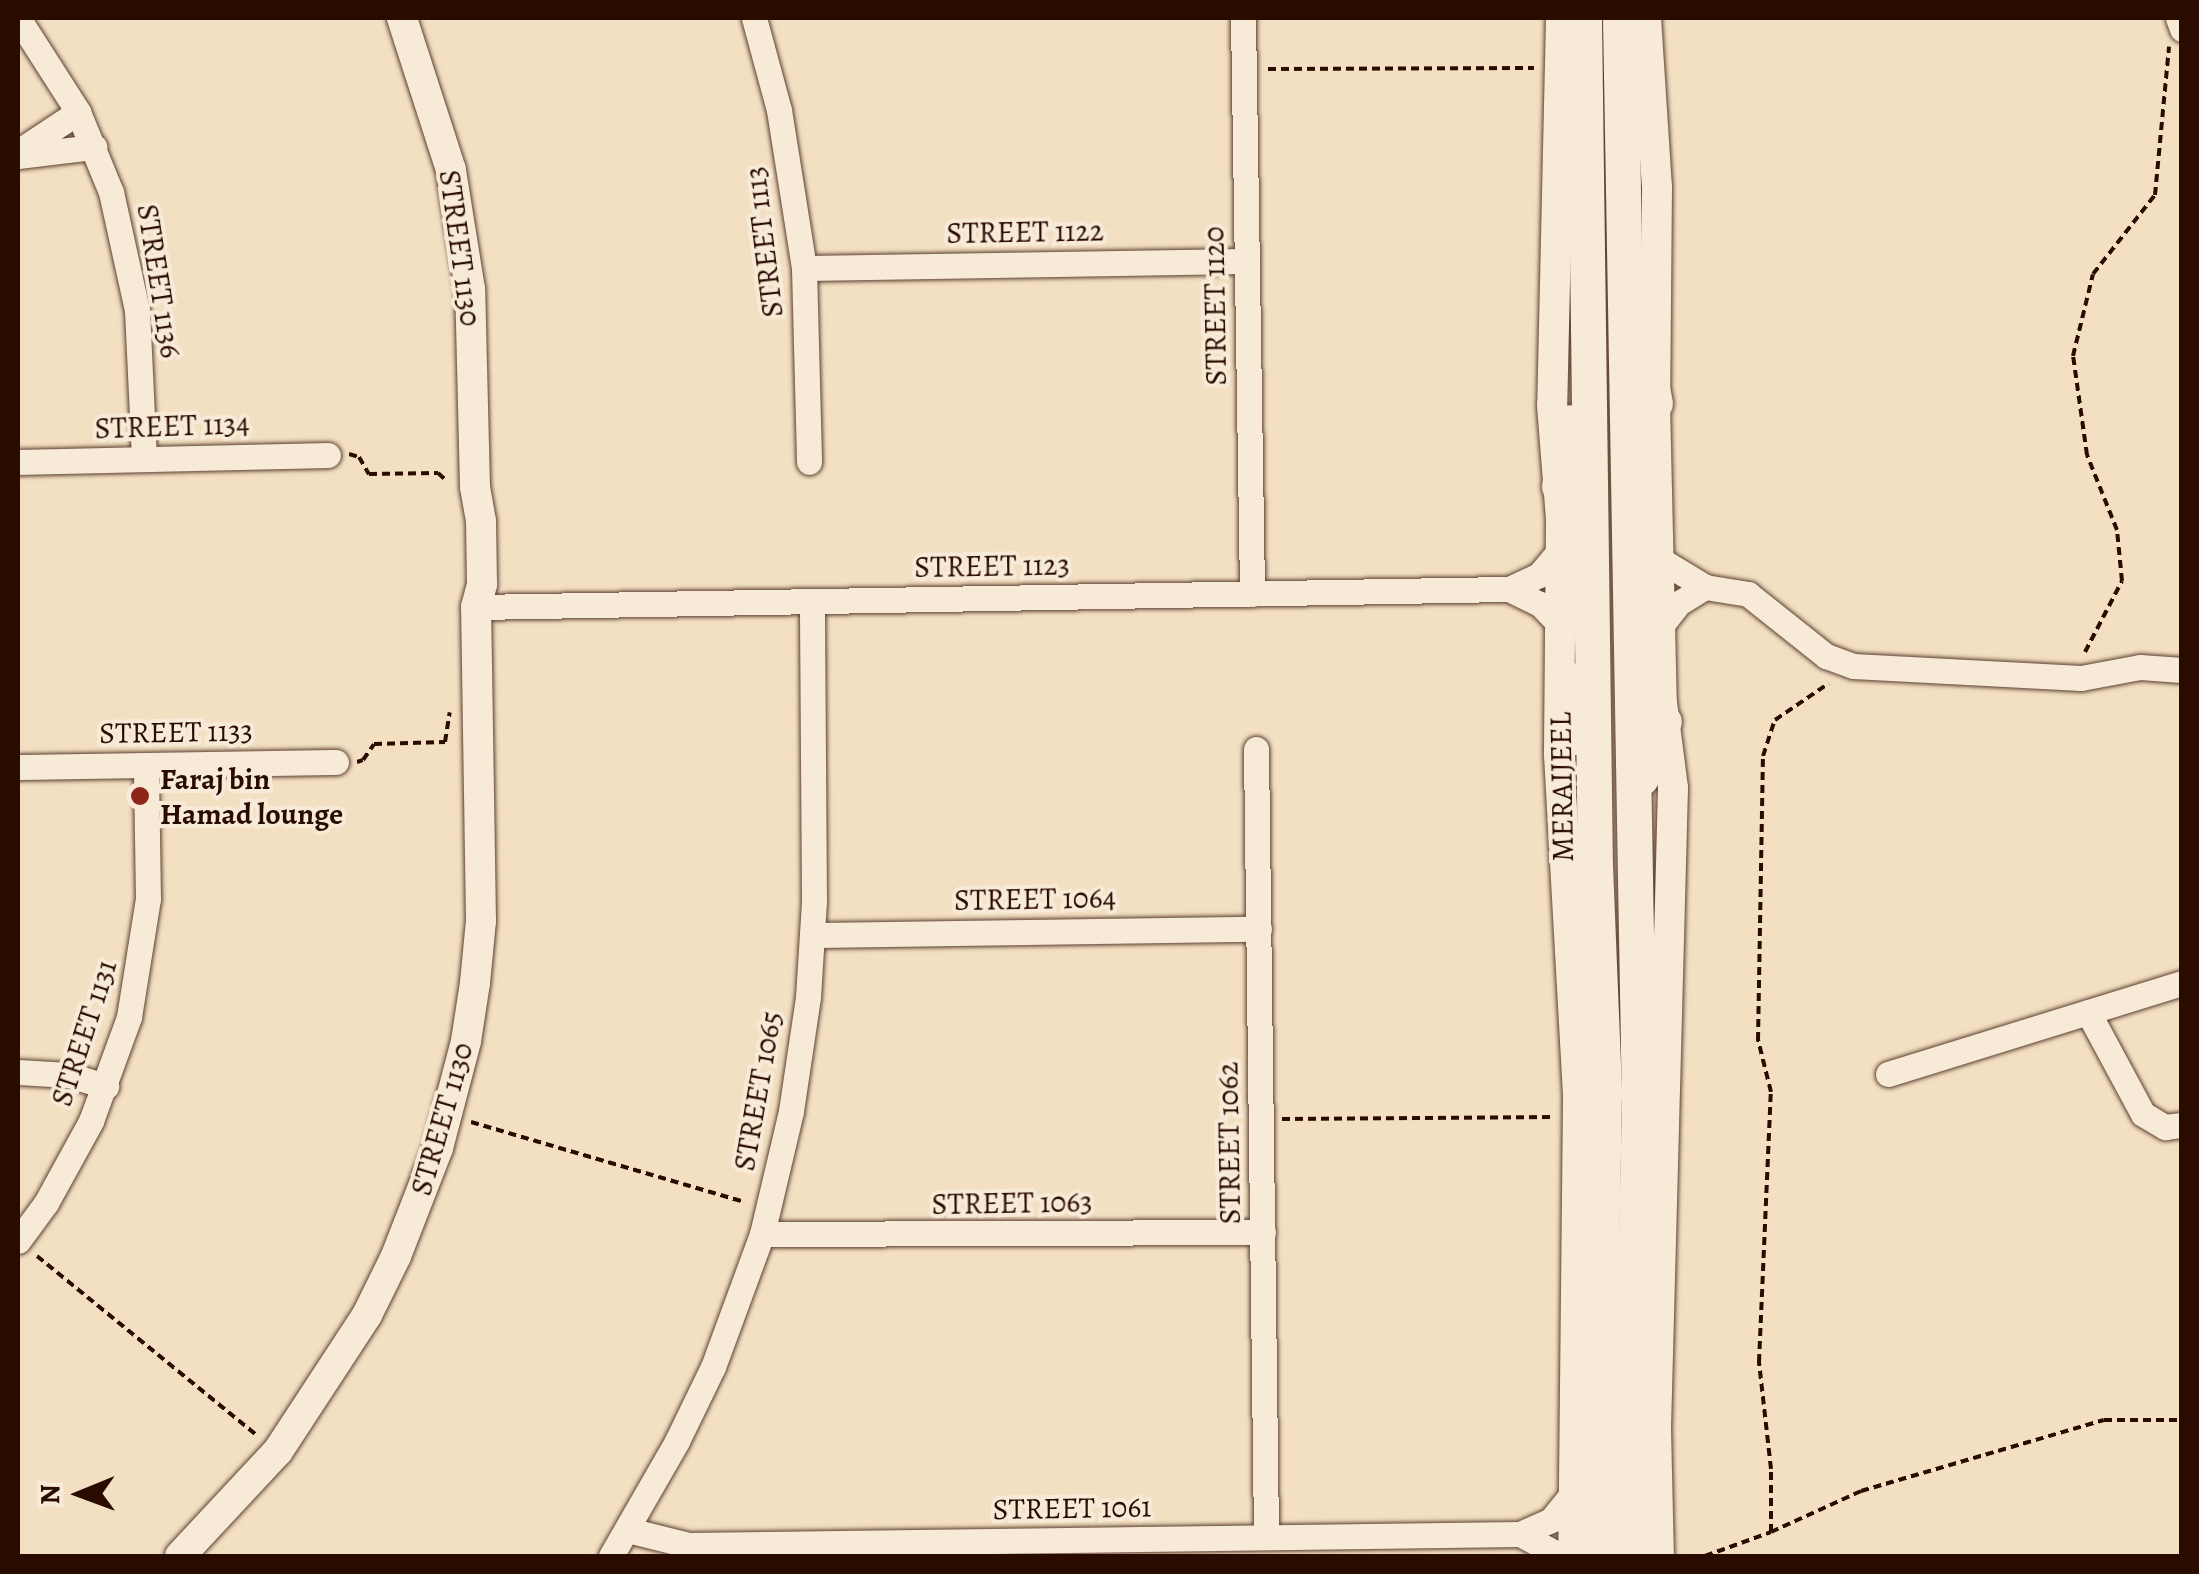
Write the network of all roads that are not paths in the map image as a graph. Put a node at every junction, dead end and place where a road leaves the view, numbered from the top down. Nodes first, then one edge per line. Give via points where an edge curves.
1 (18, 18) edge
2 (402, 18) edge
3 (754, 18) edge
4 (1243, 18) edge
5 (1561, 18) edge
6 (1584, 18) edge
7 (1620, 18) edge
8 (1646, 18) edge
9 (1621, 86) junction
10 (78, 112) junction
11 (94, 147) junction
12 (18, 154) edge
13 (1588, 192) junction
14 (1246, 260) junction
15 (804, 268) junction
16 (1655, 403) junction
17 (328, 455) road end
18 (144, 460) junction
19 (18, 462) edge
20 (810, 462) dead end
21 (1559, 486) junction
22 (1562, 549) junction
23 (1658, 558) junction
24 (1704, 587) junction
25 (1509, 589) junction
26 (1252, 594) junction
27 (812, 601) junction
28 (476, 607) junction
29 (1562, 627) junction
30 (1660, 628) junction
31 (2182, 670) edge
32 (1562, 676) junction
33 (1664, 721) junction
34 (1256, 749) dead end
35 (336, 762) road end
36 (146, 766) junction
37 (18, 768) edge
38 (1635, 792) junction
39 (1595, 864) junction
40 (1259, 929) junction
41 (812, 935) junction
42 (2182, 983) edge
43 (2088, 1012) junction
44 (18, 1072) edge
45 (1888, 1074) dead end
46 (106, 1086) junction
47 (2182, 1125) edge
48 (765, 1222) junction
49 (1263, 1232) junction
50 (18, 1241) edge
51 (1572, 1494) junction
52 (628, 1530) junction
53 (1520, 1534) junction
54 (1266, 1537) junction
55 (1033, 1549) edge
56 (180, 1556) edge
57 (610, 1556) edge
58 (1560, 1556) edge
59 (1573, 1556) edge
60 (1596, 1556) edge
61 (1629, 1556) edge
62 (1659, 1556) edge

1 - 10 street, STREET 1136
2 - 28 street, STREET 1130 via 436,112 462,230 482,553
3 - 15 street, STREET 1113 via 779,110
4 - 14 street, STREET 1120
5 - 21 street, MERAIJEEL via 1552,405
6 - 13 main road, MERAIJEEL
7 - 9 main road
8 - 16 street via 1658,188
9 - 16 main road via 1636,136 1643,339
9 - 38 main road
10 - 11 street, STREET 1136
10 - 12 street
11 - 12 street
11 - 18 street, STREET 1136 via 126,247 137,310
13 - 21 main road via 1572,412
13 - 39 main road, MERAIJEEL
14 - 15 street, STREET 1122
14 - 26 street, STREET 1120
15 - 20 street, STREET 1113
16 - 23 street
17 - 18 street, STREET 1134
18 - 19 street, STREET 1134
21 - 22 street, MERAIJEEL
22 - 25 street via 1539,575
22 - 29 street, MERAIJEEL
23 - 24 street
23 - 30 street
24 - 30 street via 1679,603
24 - 31 street via 1748,594 1826,656 1853,666 2072,678 2140,667
25 - 26 street, STREET 1123
25 - 29 street via 1540,604
26 - 27 street, STREET 1123
27 - 28 street, STREET 1123
27 - 41 street, STREET 1065
28 - 56 street, STREET 1130 via 481,921 466,1040 448,1115 419,1204 367,1315 278,1451
29 - 32 street, MERAIJEEL
30 - 33 street
32 - 39 main road via 1575,717
32 - 51 street, MERAIJEEL via 1558,742 1578,1116
33 - 38 main road
33 - 62 street via 1673,788 1656,1413
34 - 40 street, STREET 1062
35 - 36 street, STREET 1133
36 - 37 street, STREET 1133
36 - 46 street, STREET 1131 via 142,955
38 - 61 main road via 1639,1102
39 - 60 main road, MERAIJEEL via 1604,1093
40 - 41 street, STREET 1064
40 - 49 street, STREET 1062
41 - 48 street, STREET 1065 via 799,1064
42 - 43 street
43 - 45 street
43 - 47 street via 2143,1114 2165,1127
44 - 46 street via 69,1075
46 - 50 street, STREET 1131 via 70,1162
48 - 49 street, STREET 1063
48 - 52 street, STREET 1065 via 713,1367
49 - 54 street, STREET 1062
51 - 53 street via 1550,1520
51 - 59 street, MERAIJEEL
52 - 55 street, STREET 1061 via 688,1544
52 - 57 street, STREET 1065
53 - 54 street, STREET 1061
53 - 58 street, STREET 1061
54 - 55 street, STREET 1061

